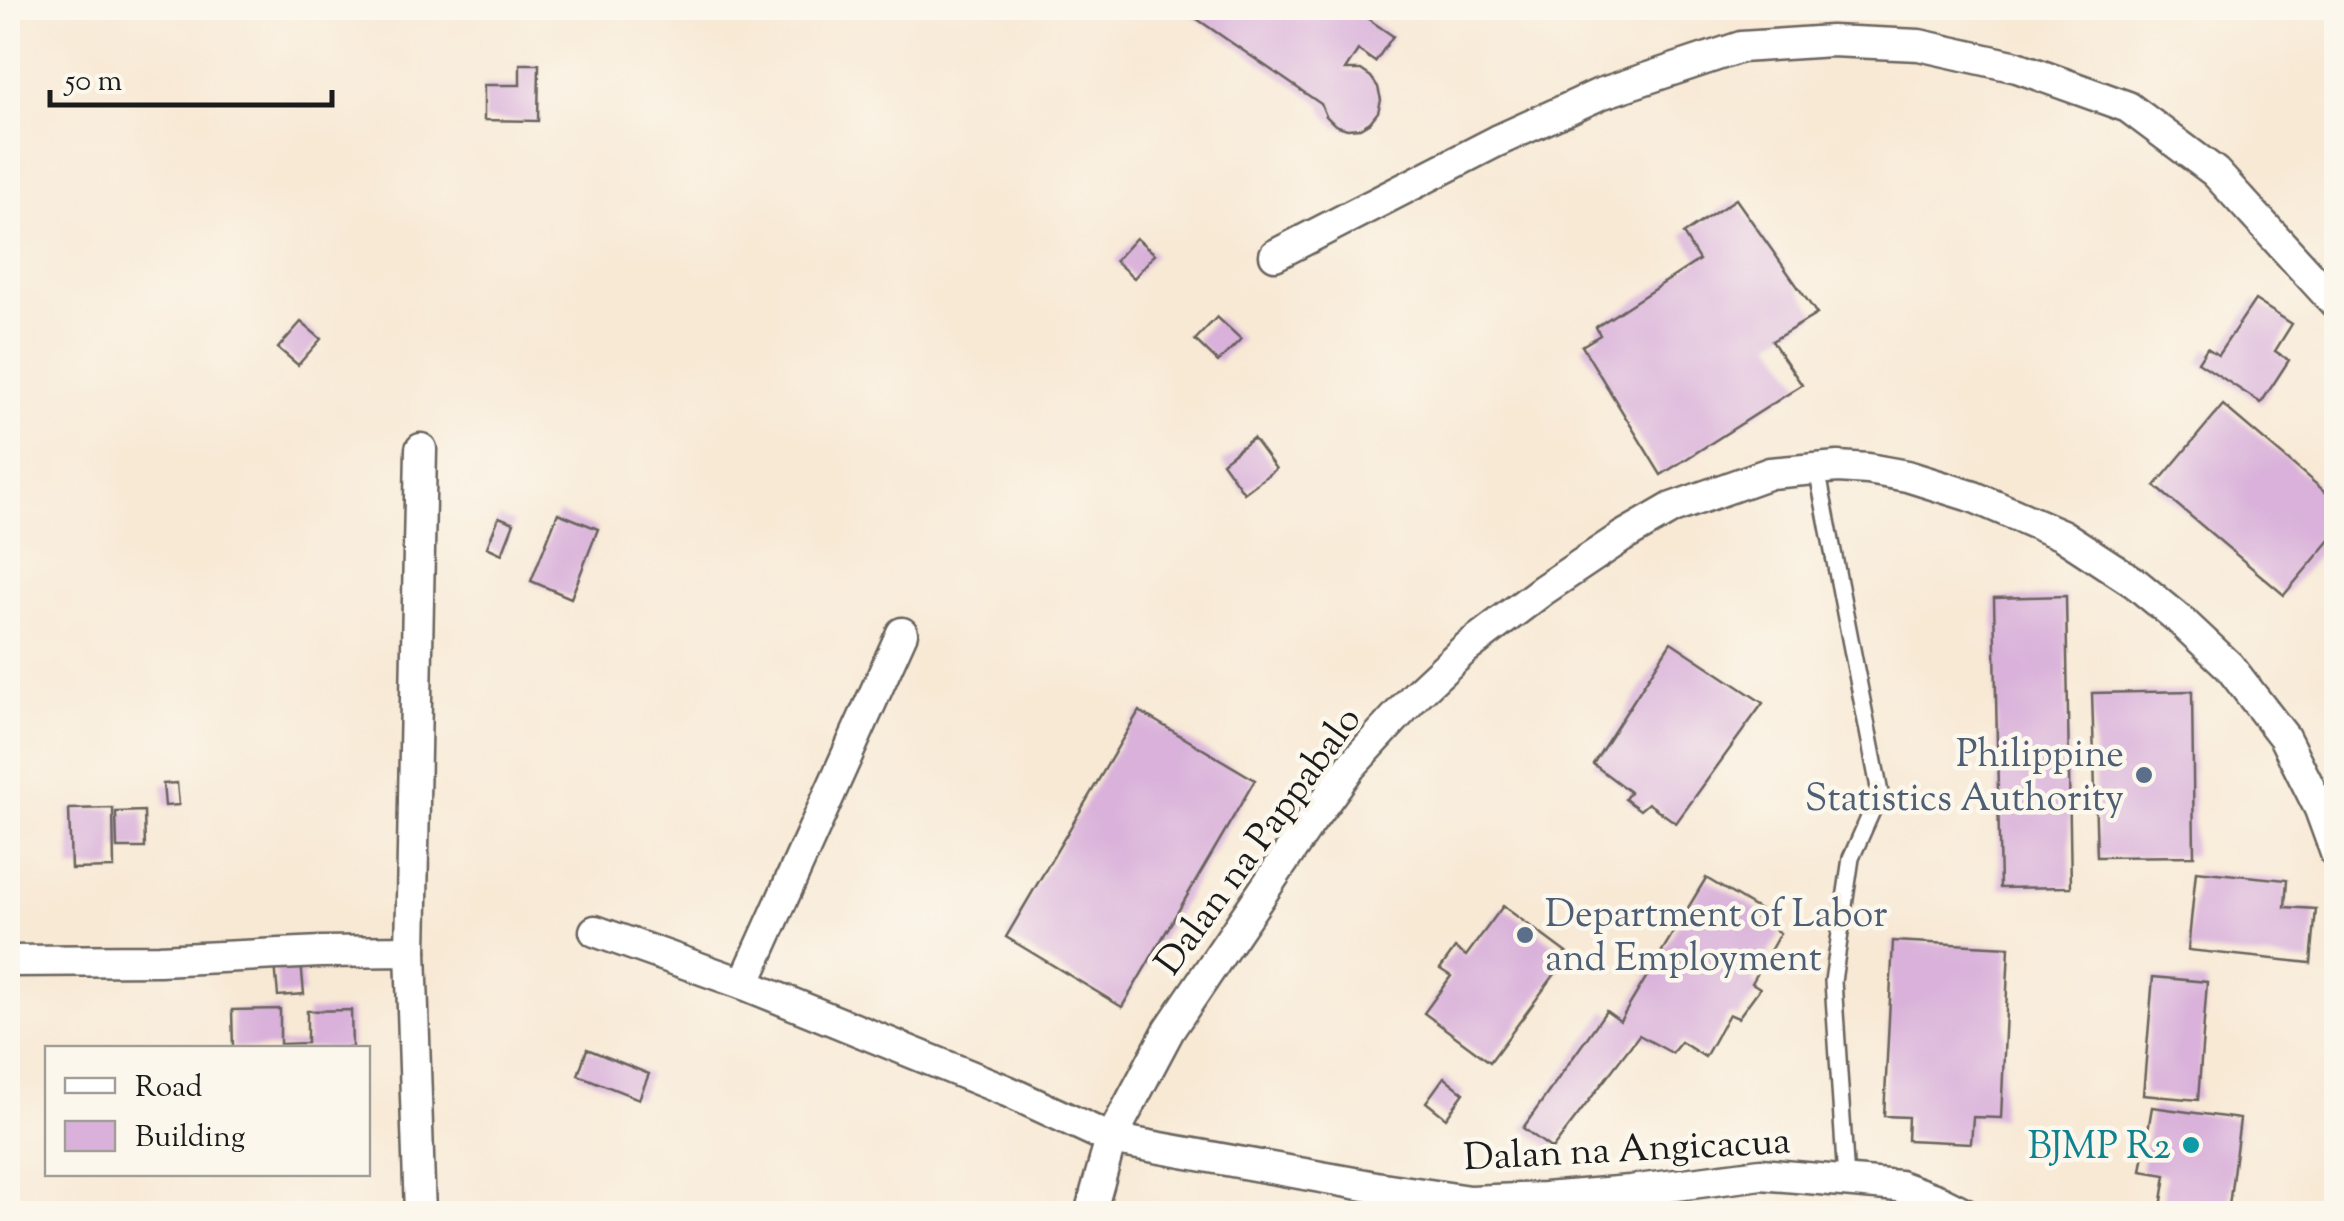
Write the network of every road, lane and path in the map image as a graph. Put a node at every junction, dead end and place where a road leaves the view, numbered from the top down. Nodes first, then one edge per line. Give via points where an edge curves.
1 (1275, 254) dead end
2 (2336, 304) edge
3 (421, 449) dead end
4 (1817, 469) junction
5 (902, 633) dead end
6 (2336, 853) edge
7 (595, 931) dead end
8 (411, 952) junction
9 (8, 961) edge
10 (744, 984) junction
11 (1111, 1139) junction
12 (1846, 1180) junction
13 (420, 1214) edge
14 (1090, 1214) edge
15 (1966, 1214) edge

1 - 2 street via 1600,94 1740,47 1918,45 2017,67 2128,106 2215,172
3 - 8 street
4 - 6 street, Dalan na Pappabalo via 1868,469 1974,497 2062,535 2134,582 2229,666 2284,736
4 - 11 street, Dalan na Pappabalo via 1770,473 1672,508 1543,590 1417,694 1308,825 1169,1030
4 - 12 lane via 1880,793 1851,858 1834,981
5 - 10 street
7 - 10 street, Dalan na Angicacua
8 - 9 street
8 - 13 street
10 - 11 street, Dalan na Angicacua
11 - 12 street, Dalan na Angicacua via 1469,1201 1761,1174
11 - 14 street, Dalan na Pappabalo
12 - 15 street, Dalan na Angicacua via 1899,1186

